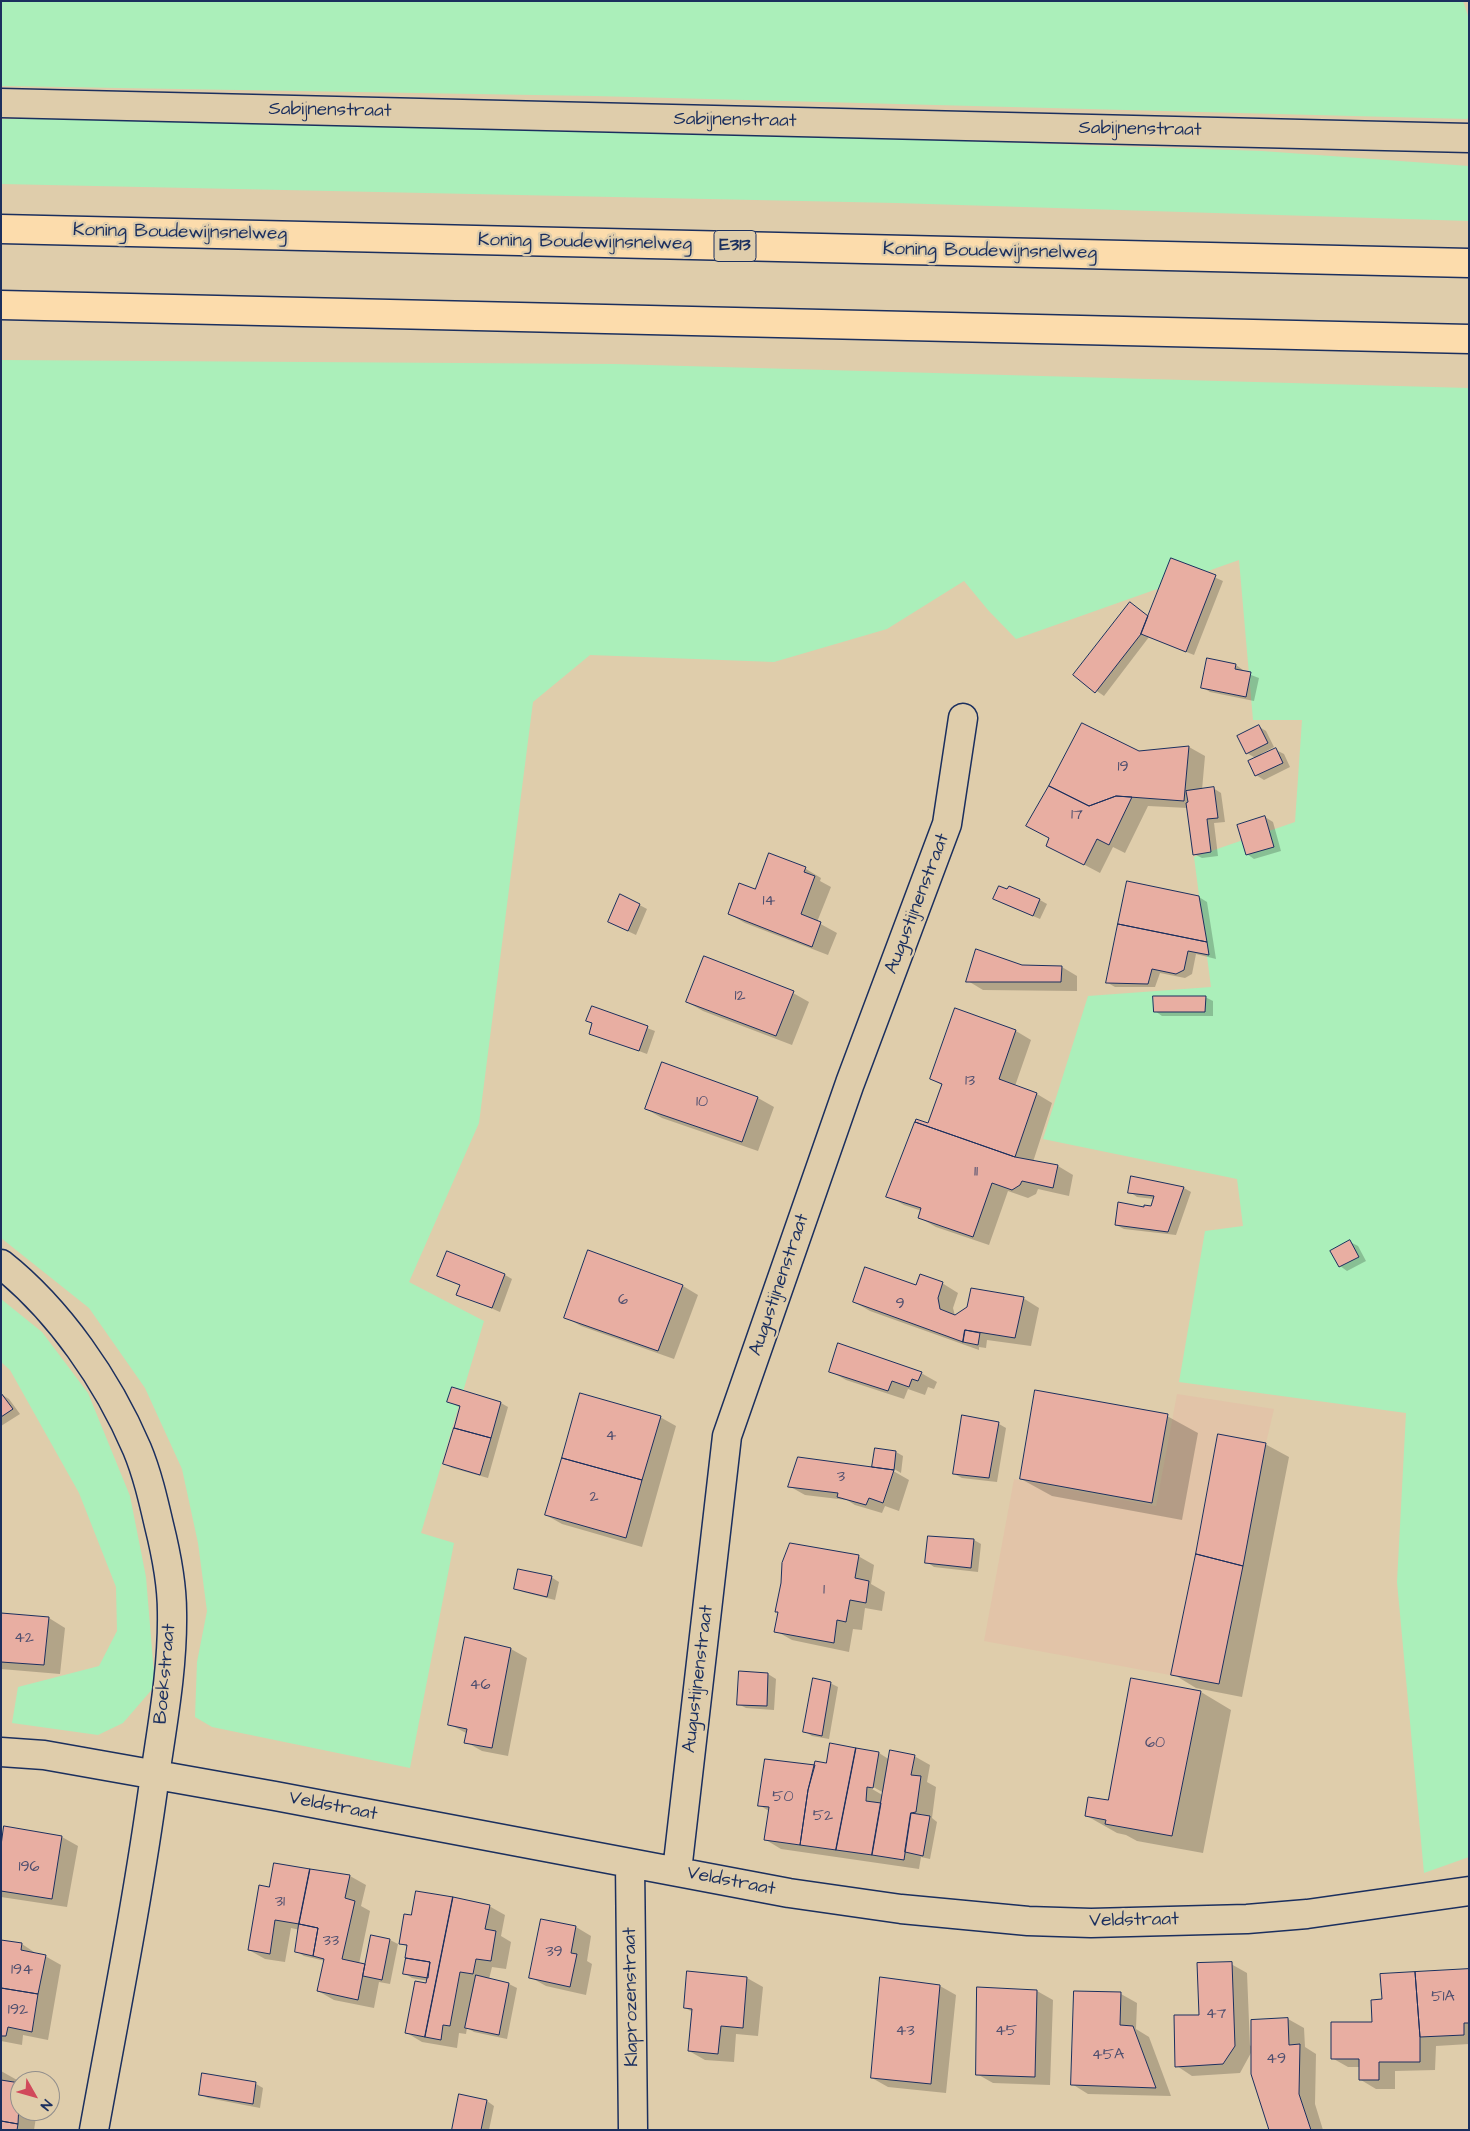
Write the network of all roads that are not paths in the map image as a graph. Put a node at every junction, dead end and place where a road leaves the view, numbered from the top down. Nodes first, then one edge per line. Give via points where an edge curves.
1 (1, 103) edge
2 (1469, 138) edge
3 (1, 229) edge
4 (1469, 264) edge
5 (1, 305) edge
6 (1469, 339) edge
7 (963, 718) dead end
8 (1, 1264) edge
9 (1, 1752) edge
10 (155, 1775) junction
11 (630, 1864) junction
12 (677, 1871) junction
13 (1469, 1891) edge
14 (94, 2130) edge
15 (633, 2130) edge

1 - 2 street, Sabijnenstraat
3 - 4 highway, Koning Boudewijnsnelweg / E313
5 - 6 highway
7 - 12 street, Augustijnenstraat via 947,824 850,1083 728,1436
8 - 10 street, Boekstraat via 21,1279 56,1318 103,1382 137,1449 152,1496 167,1558 172,1611 167,1688
9 - 10 street, Veldstraat via 44,1755
10 - 11 street, Veldstraat
10 - 14 street, Boekstraat via 142,1870
11 - 12 street, Veldstraat
11 - 15 street, Klaprozenstraat
12 - 13 street, Veldstraat via 789,1893 901,1909 1028,1921 1091,1923 1298,1915

